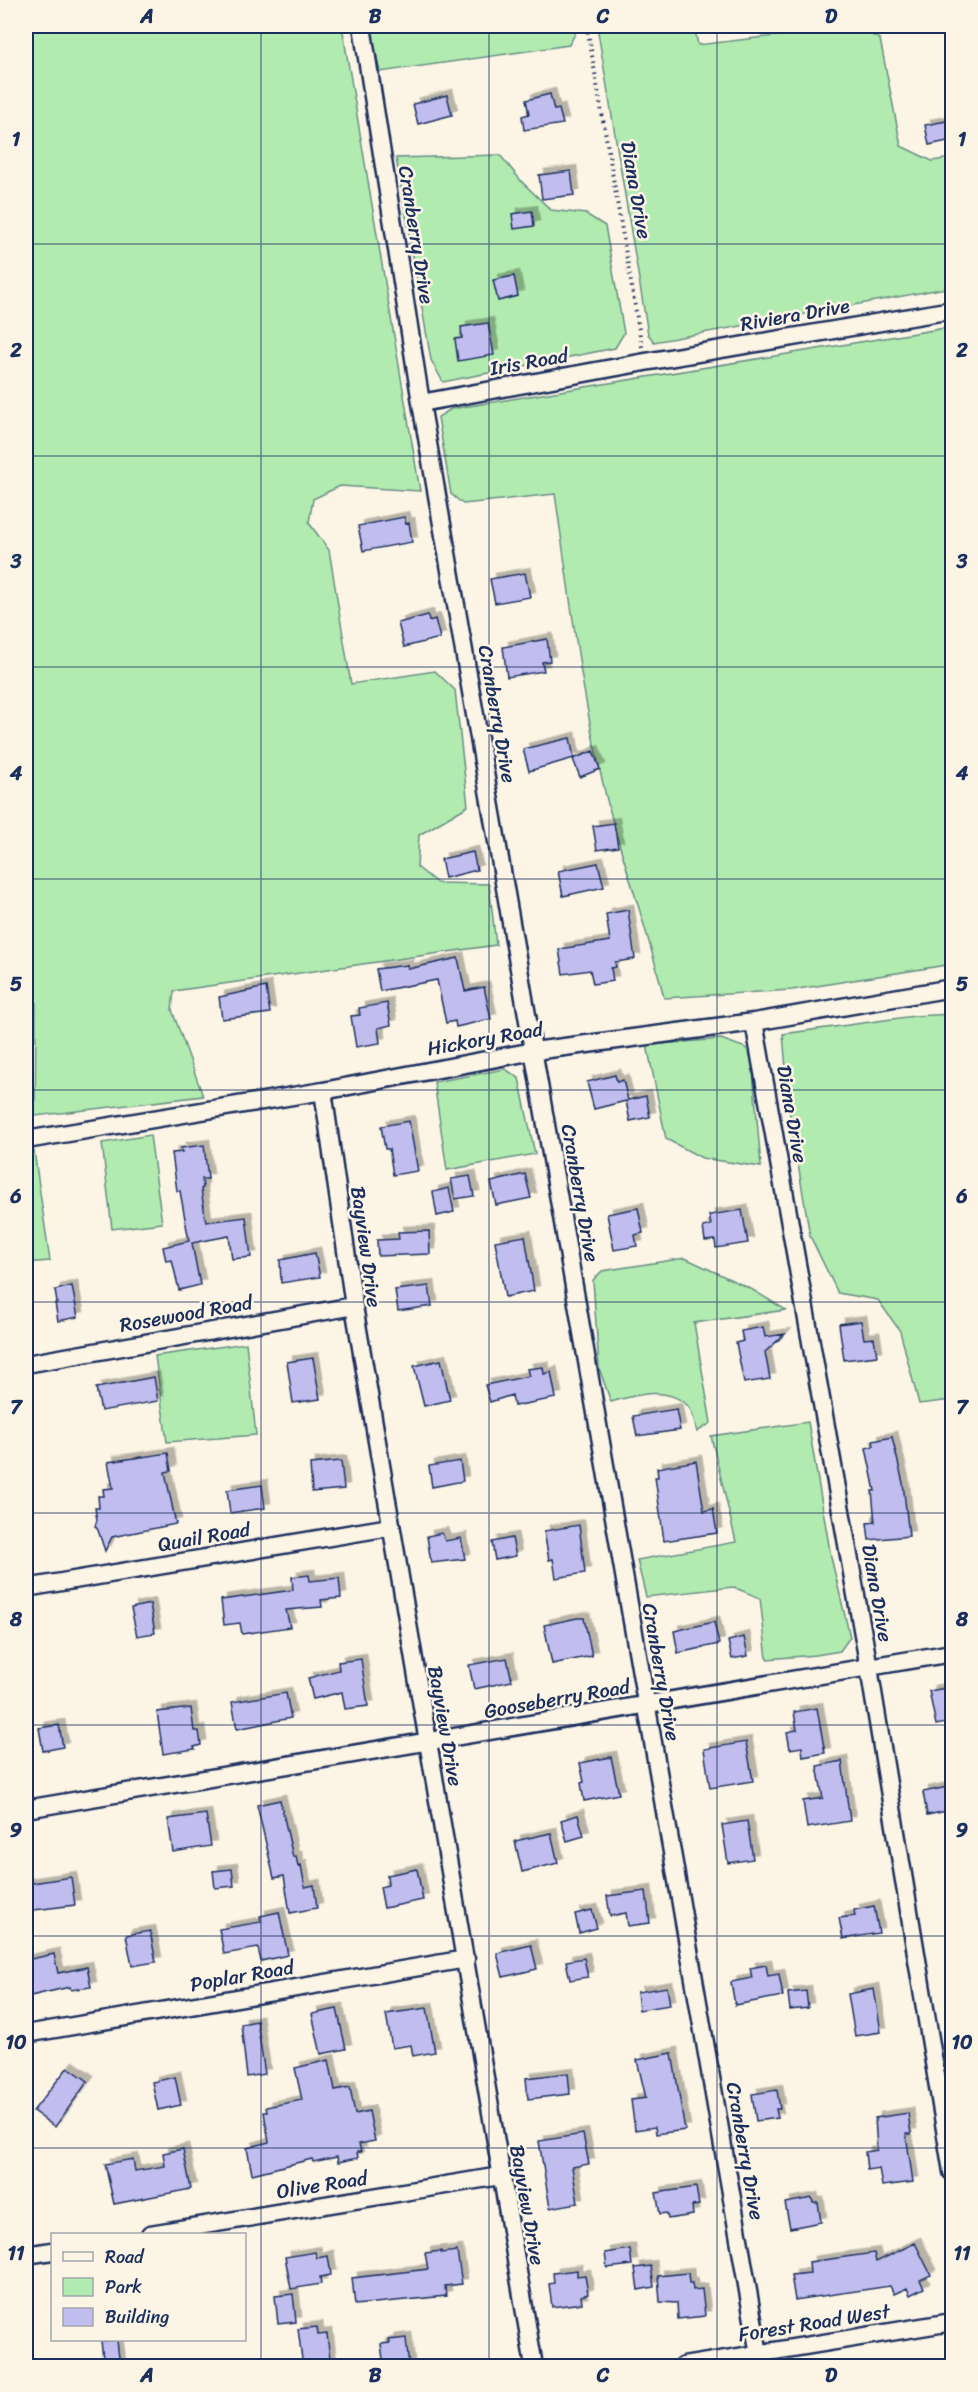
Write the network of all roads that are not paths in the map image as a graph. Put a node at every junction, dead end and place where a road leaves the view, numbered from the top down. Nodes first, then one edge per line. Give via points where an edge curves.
1 (362, 26) edge
2 (952, 310) edge
3 (645, 362) joint
4 (422, 403) junction
5 (952, 988) edge
6 (754, 1022) junction
7 (534, 1051) junction
8 (323, 1091) junction
9 (26, 1140) edge
10 (354, 1306) junction
11 (26, 1364) edge
12 (390, 1527) junction
13 (26, 1588) edge
14 (952, 1653) edge
15 (868, 1668) junction
16 (646, 1705) junction
17 (427, 1743) junction
18 (26, 1809) edge
19 (466, 1959) junction
20 (26, 2034) edge
21 (952, 2172) edge
22 (500, 2176) junction
23 (162, 2233) edge
24 (51, 2251) edge
25 (26, 2255) edge
26 (952, 2322) edge
27 (760, 2360) edge
28 (534, 2367) edge
29 (683, 2367) edge

1 - 4 street, Cranberry Drive
2 - 3 street, Riviera Drive
3 - 4 street, Iris Road
4 - 7 street, Cranberry Drive
5 - 6 street, Hickory Road
6 - 7 street, Hickory Road
6 - 15 street, Diana Drive
7 - 8 street, Hickory Road
7 - 16 street, Cranberry Drive
8 - 9 street, Hickory Road
8 - 10 street, Bayview Drive
10 - 11 street, Rosewood Road
10 - 12 street, Bayview Drive
12 - 13 street, Quail Road
12 - 17 street, Bayview Drive
14 - 15 street, Gooseberry Road
15 - 16 street, Gooseberry Road
15 - 21 street, Diana Drive
16 - 17 street, Gooseberry Road
16 - 27 street, Cranberry Drive
17 - 18 street, Gooseberry Road
17 - 19 street, Bayview Drive
19 - 20 street, Poplar Road
19 - 22 street, Bayview Drive
22 - 23 street, Olive Road
22 - 28 street, Bayview Drive
24 - 25 street
26 - 27 street, Forest Road West
27 - 29 street, Forest Road West

